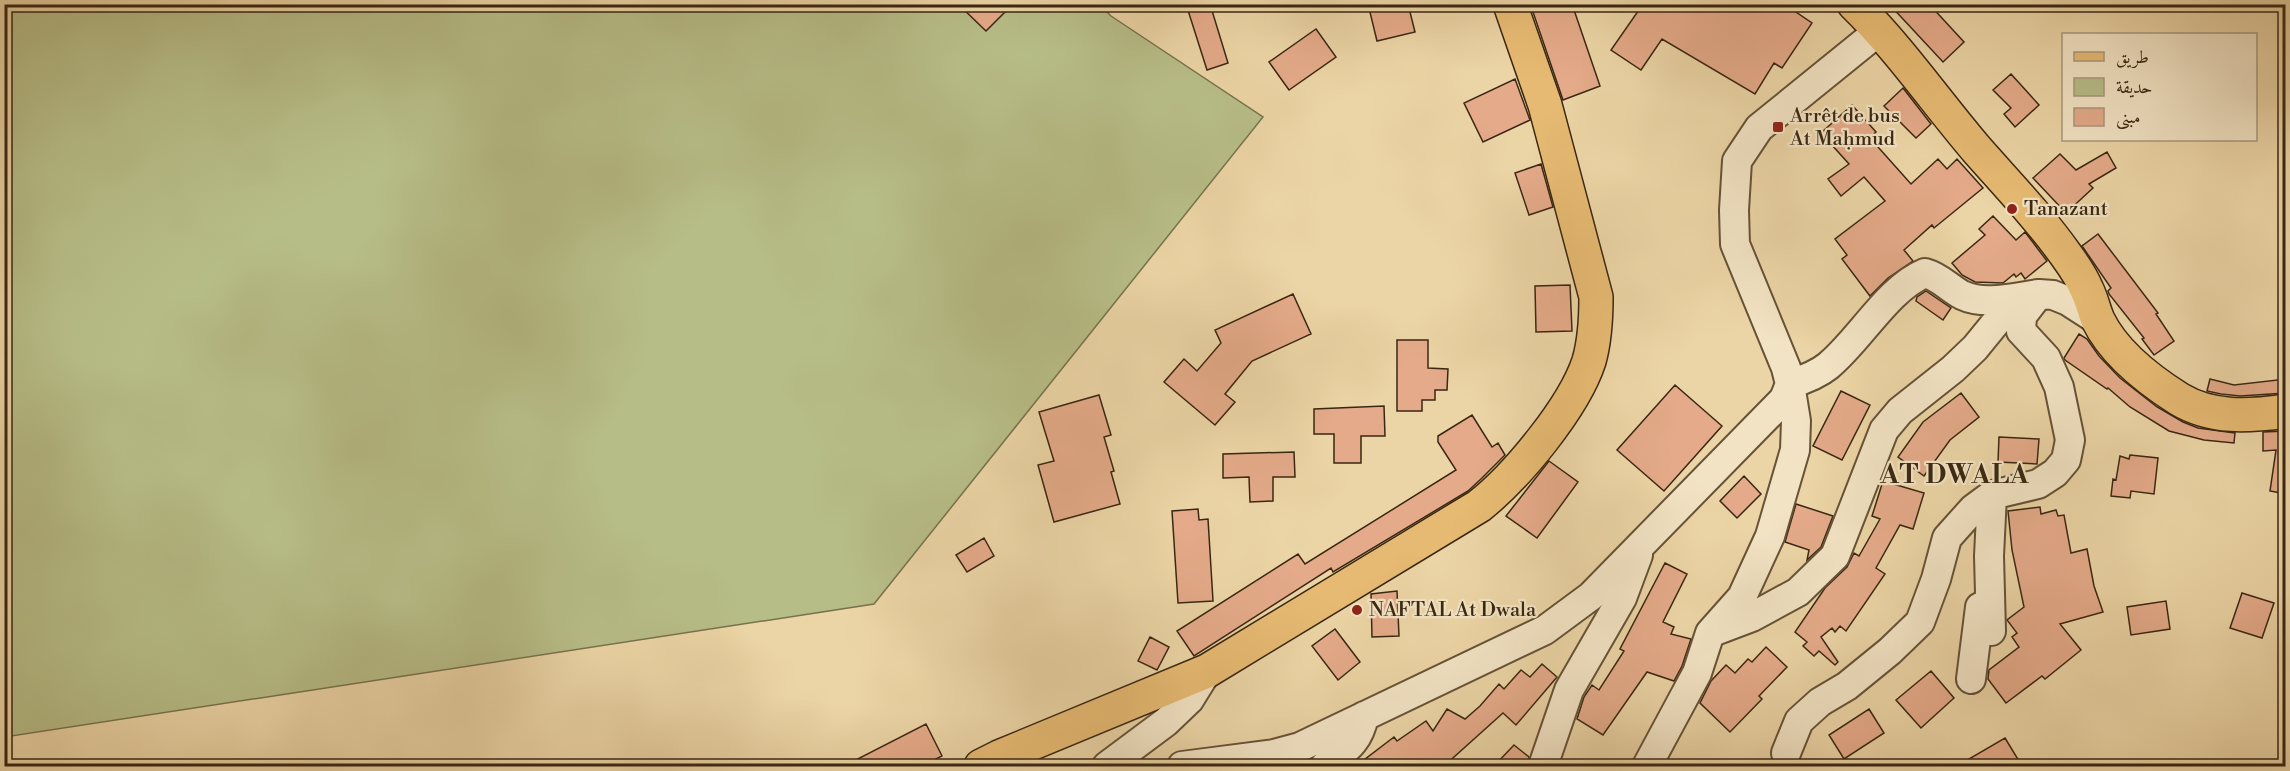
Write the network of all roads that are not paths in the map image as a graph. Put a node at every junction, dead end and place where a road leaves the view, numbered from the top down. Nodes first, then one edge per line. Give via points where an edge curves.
1 (1510, 4) edge
2 (1854, 4) edge
3 (1880, 30) junction
4 (2039, 294) junction
5 (2099, 321) junction
6 (1790, 384) junction
7 (2286, 411) edge
8 (1992, 495) junction
9 (1642, 545) junction
10 (1989, 556) junction
11 (1991, 632) dead end
12 (1710, 633) junction
13 (1207, 671) junction
14 (1971, 680) dead end
15 (1364, 716) junction
16 (1786, 753) dead end
17 (981, 766) edge
18 (1107, 766) edge
19 (1182, 766) edge
20 (1325, 766) edge
21 (1544, 766) edge
22 (1647, 766) edge

1 - 13 main road via 1545,105 1596,297 1596,326 1588,361 1571,399 1502,488 1479,506
2 - 3 main road
3 - 5 main road via 2030,207 2088,291
3 - 6 street via 1759,128 1737,161 1735,244
4 - 5 street via 2068,301
4 - 6 street via 1979,299 1963,295 1925,273 1905,284 1828,366
4 - 8 street via 2022,316 2021,331 2046,358 2059,387 2070,440 2067,460 2038,484
4 - 12 street via 2006,310 1953,369 1900,411 1884,430 1834,556 1798,592 1752,617
5 - 7 main road via 2141,371 2195,407 2232,416
6 - 9 street via 1784,399
6 - 12 street via 1796,421 1795,450 1770,536 1742,597
8 - 10 street
8 - 16 street via 1947,538 1920,622 1890,651 1799,721
9 - 15 street via 1591,596 1545,630
9 - 21 street via 1622,598 1569,690
10 - 11 street
10 - 14 street via 1979,585 1980,610
12 - 22 street via 1697,673
13 - 17 main road
13 - 18 street via 1189,699 1166,722
15 - 19 street via 1300,747
15 - 20 street via 1354,742

